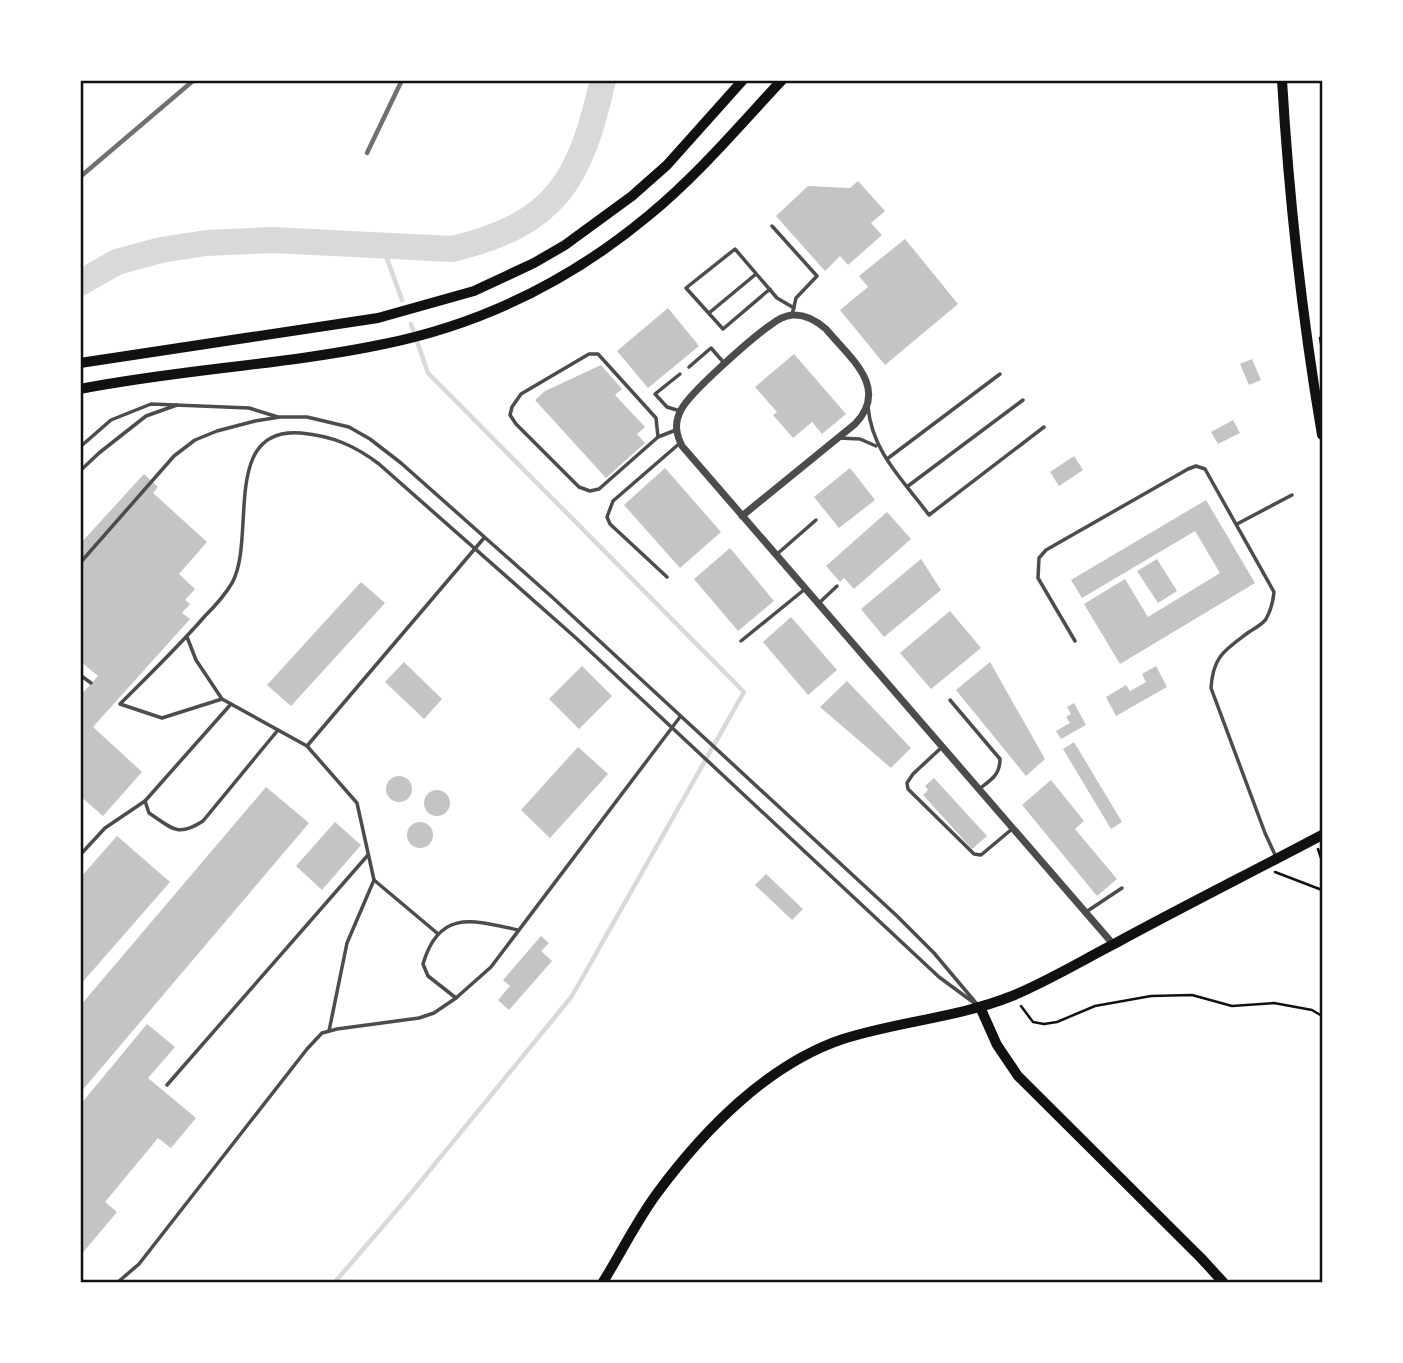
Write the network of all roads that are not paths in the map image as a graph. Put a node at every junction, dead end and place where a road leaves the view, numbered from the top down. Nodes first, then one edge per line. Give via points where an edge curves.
1 (743, 80) edge
2 (782, 80) edge
3 (1282, 80) edge
4 (772, 226) dead end
5 (756, 273) junction
6 (770, 289) junction
7 (793, 312) junction
8 (709, 313) junction
9 (80, 363) edge
10 (726, 365) junction
11 (689, 367) dead end
12 (680, 374) dead end
13 (1000, 374) dead end
14 (80, 389) edge
15 (1023, 400) dead end
16 (178, 404) junction
17 (868, 406) junction
18 (680, 411) junction
19 (280, 417) junction
20 (1044, 427) dead end
21 (676, 430) junction
22 (1322, 435) edge
23 (658, 437) junction
24 (838, 438) junction
25 (680, 442) junction
26 (80, 447) edge
27 (877, 447) junction
28 (887, 459) junction
29 (80, 471) edge
30 (908, 486) junction
31 (1292, 495) dead end
32 (742, 516) junction
33 (816, 520) dead end
34 (1237, 524) junction
35 (484, 538) junction
36 (474, 549) junction
37 (776, 555) junction
38 (80, 563) edge
39 (667, 577) dead end
40 (837, 586) dead end
41 (804, 589) junction
42 (818, 604) junction
43 (187, 637) junction
44 (741, 641) dead end
45 (1075, 641) dead end
46 (80, 675) edge
47 (91, 683) dead end
48 (222, 699) junction
49 (950, 700) dead end
50 (230, 704) junction
51 (680, 717) junction
52 (671, 727) junction
53 (278, 730) junction
54 (307, 746) junction
55 (942, 747) junction
56 (979, 789) junction
57 (145, 801) junction
58 (1013, 828) junction
59 (1322, 835) edge
60 (80, 855) edge
61 (368, 855) junction
62 (1277, 859) junction
63 (374, 880) junction
64 (1122, 888) dead end
65 (1086, 912) junction
66 (518, 930) junction
67 (437, 933) junction
68 (1113, 944) junction
69 (456, 998) junction
70 (980, 1007) junction
71 (329, 1031) junction
72 (167, 1085) dead end
73 (118, 1283) edge
74 (603, 1283) edge
75 (1223, 1283) edge

1 - 9 main road via 667,165 632,196 565,245 474,291 378,318
2 - 14 main road via 649,216 579,267 512,303 449,327 383,344
3 - 22 main road via 1296,254
4 - 7 lane via 817,275 796,298
5 - 6 lane
5 - 8 lane
5 - 8 lane via 735,249 686,288
6 - 7 lane
6 - 8 lane via 723,329
7 - 10 street via 773,323
7 - 17 street via 826,329 866,378
10 - 11 lane via 711,348
10 - 18 street
12 - 18 lane via 655,394 667,407
13 - 28 lane
15 - 30 lane
16 - 19 lane via 249,408
16 - 26 lane via 135,409 111,420
16 - 29 lane via 146,416
17 - 24 street
17 - 27 lane
18 - 21 street
19 - 35 lane via 330,422 370,439
19 - 38 lane via 195,440 174,456
20 - 30 lane via 929,515
21 - 23 lane
21 - 25 street
23 - 23 lane via 656,418 598,354 590,354 521,394 510,415 579,486 590,491 599,489
24 - 27 lane via 860,439
24 - 32 street
25 - 32 street
25 - 39 lane via 613,501 607,517
27 - 28 lane
28 - 30 lane
31 - 34 lane
32 - 37 street
33 - 37 lane
34 - 45 lane via 1211,476 1196,466 1046,550 1039,558 1038,578
34 - 62 lane via 1274,592 1272,606 1265,621 1218,658 1211,688
35 - 36 lane
35 - 51 lane
36 - 43 lane via 362,451 332,437 279,433 260,445 248,468 239,564 233,581
36 - 52 lane
36 - 54 lane
37 - 41 street
40 - 42 lane
41 - 42 street
41 - 44 lane
42 - 55 street
43 - 48 lane
43 - 48 lane via 120,704 162,718
46 - 47 lane
48 - 50 lane
49 - 56 lane via 1000,759 996,776
50 - 53 lane
50 - 57 lane
51 - 52 lane
51 - 70 lane via 897,916
52 - 66 lane
52 - 70 lane via 939,977
53 - 54 lane
53 - 57 lane via 202,821 189,830 177,831 149,813
54 - 61 lane via 357,803
55 - 56 street
55 - 58 lane via 913,774 908,789 974,854 981,855
56 - 58 street
57 - 60 lane via 104,828
58 - 65 street
59 - 62 main road
61 - 63 lane
61 - 72 lane
62 - 68 main road
63 - 67 lane
63 - 71 lane via 347,943
64 - 65 lane
65 - 68 street
66 - 67 lane via 456,922
66 - 69 lane via 491,967
67 - 69 lane via 423,964 428,976
68 - 70 main road via 1013,996
69 - 71 lane via 419,1018
70 - 74 main road via 839,1041 801,1058 753,1090 705,1133 657,1194
70 - 75 main road via 1018,1076
71 - 73 lane via 307,1049 139,1264

